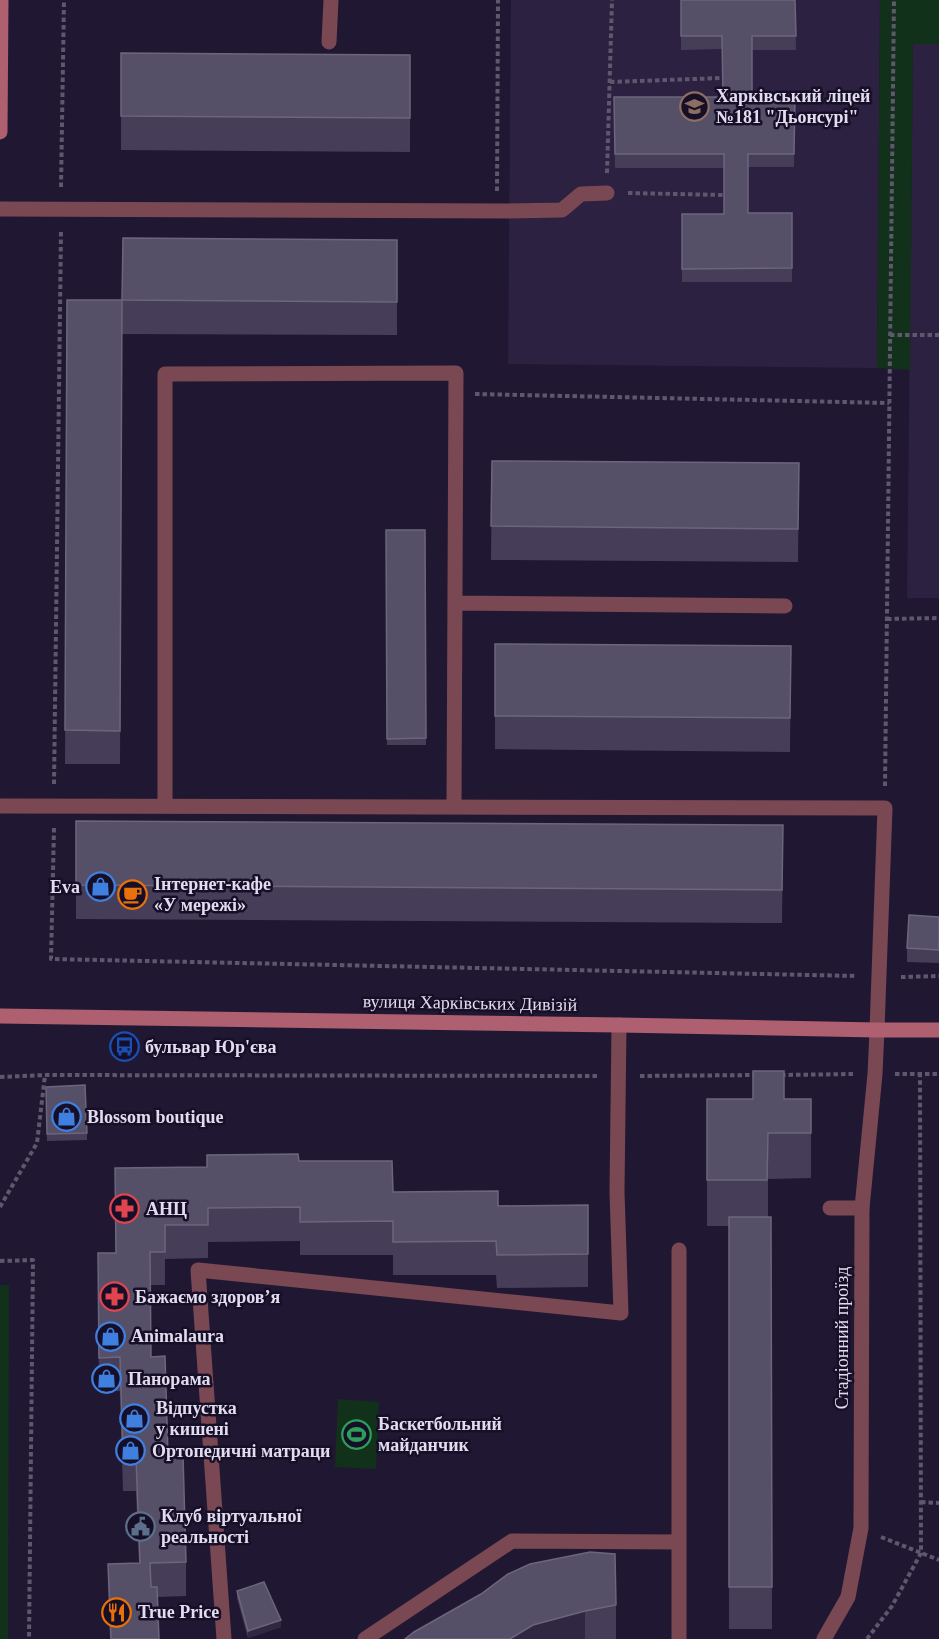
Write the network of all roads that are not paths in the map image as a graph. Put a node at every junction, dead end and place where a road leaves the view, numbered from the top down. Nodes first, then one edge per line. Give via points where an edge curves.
1 (1, 0) edge
2 (332, 0) edge
3 (329, 42) dead end
4 (0, 55) edge
5 (0, 132) edge
6 (607, 193) road end
7 (0, 209) edge
8 (455, 603) junction
9 (785, 606) dead end
10 (0, 806) edge
11 (165, 806) junction
12 (454, 807) junction
13 (0, 1016) edge
14 (619, 1025) junction
15 (877, 1030) junction
16 (939, 1030) edge
17 (830, 1208) dead end
18 (862, 1208) junction
19 (679, 1250) dead end
20 (679, 1542) junction
21 (224, 1639) edge
22 (364, 1639) edge
23 (679, 1639) edge
24 (824, 1639) edge

1 - 4 street
2 - 3 street
4 - 5 street
6 - 7 street via 581,194 562,210
8 - 9 street
8 - 11 street via 456,373 165,374
8 - 12 street
10 - 11 street
11 - 12 street
12 - 15 street, Стадіонний проїзд via 885,808
13 - 14 street, вулиця Харківських Дивізій
14 - 15 street, вулиця Харківських Дивізій
14 - 21 street via 617,1192 621,1313 198,1270
15 - 16 street, вулиця Харківських Дивізій
15 - 18 street, Стадіонний проїзд
17 - 18 street
18 - 24 street, Стадіонний проїзд via 861,1528 848,1597
19 - 20 street
20 - 22 street via 512,1541
20 - 23 street

